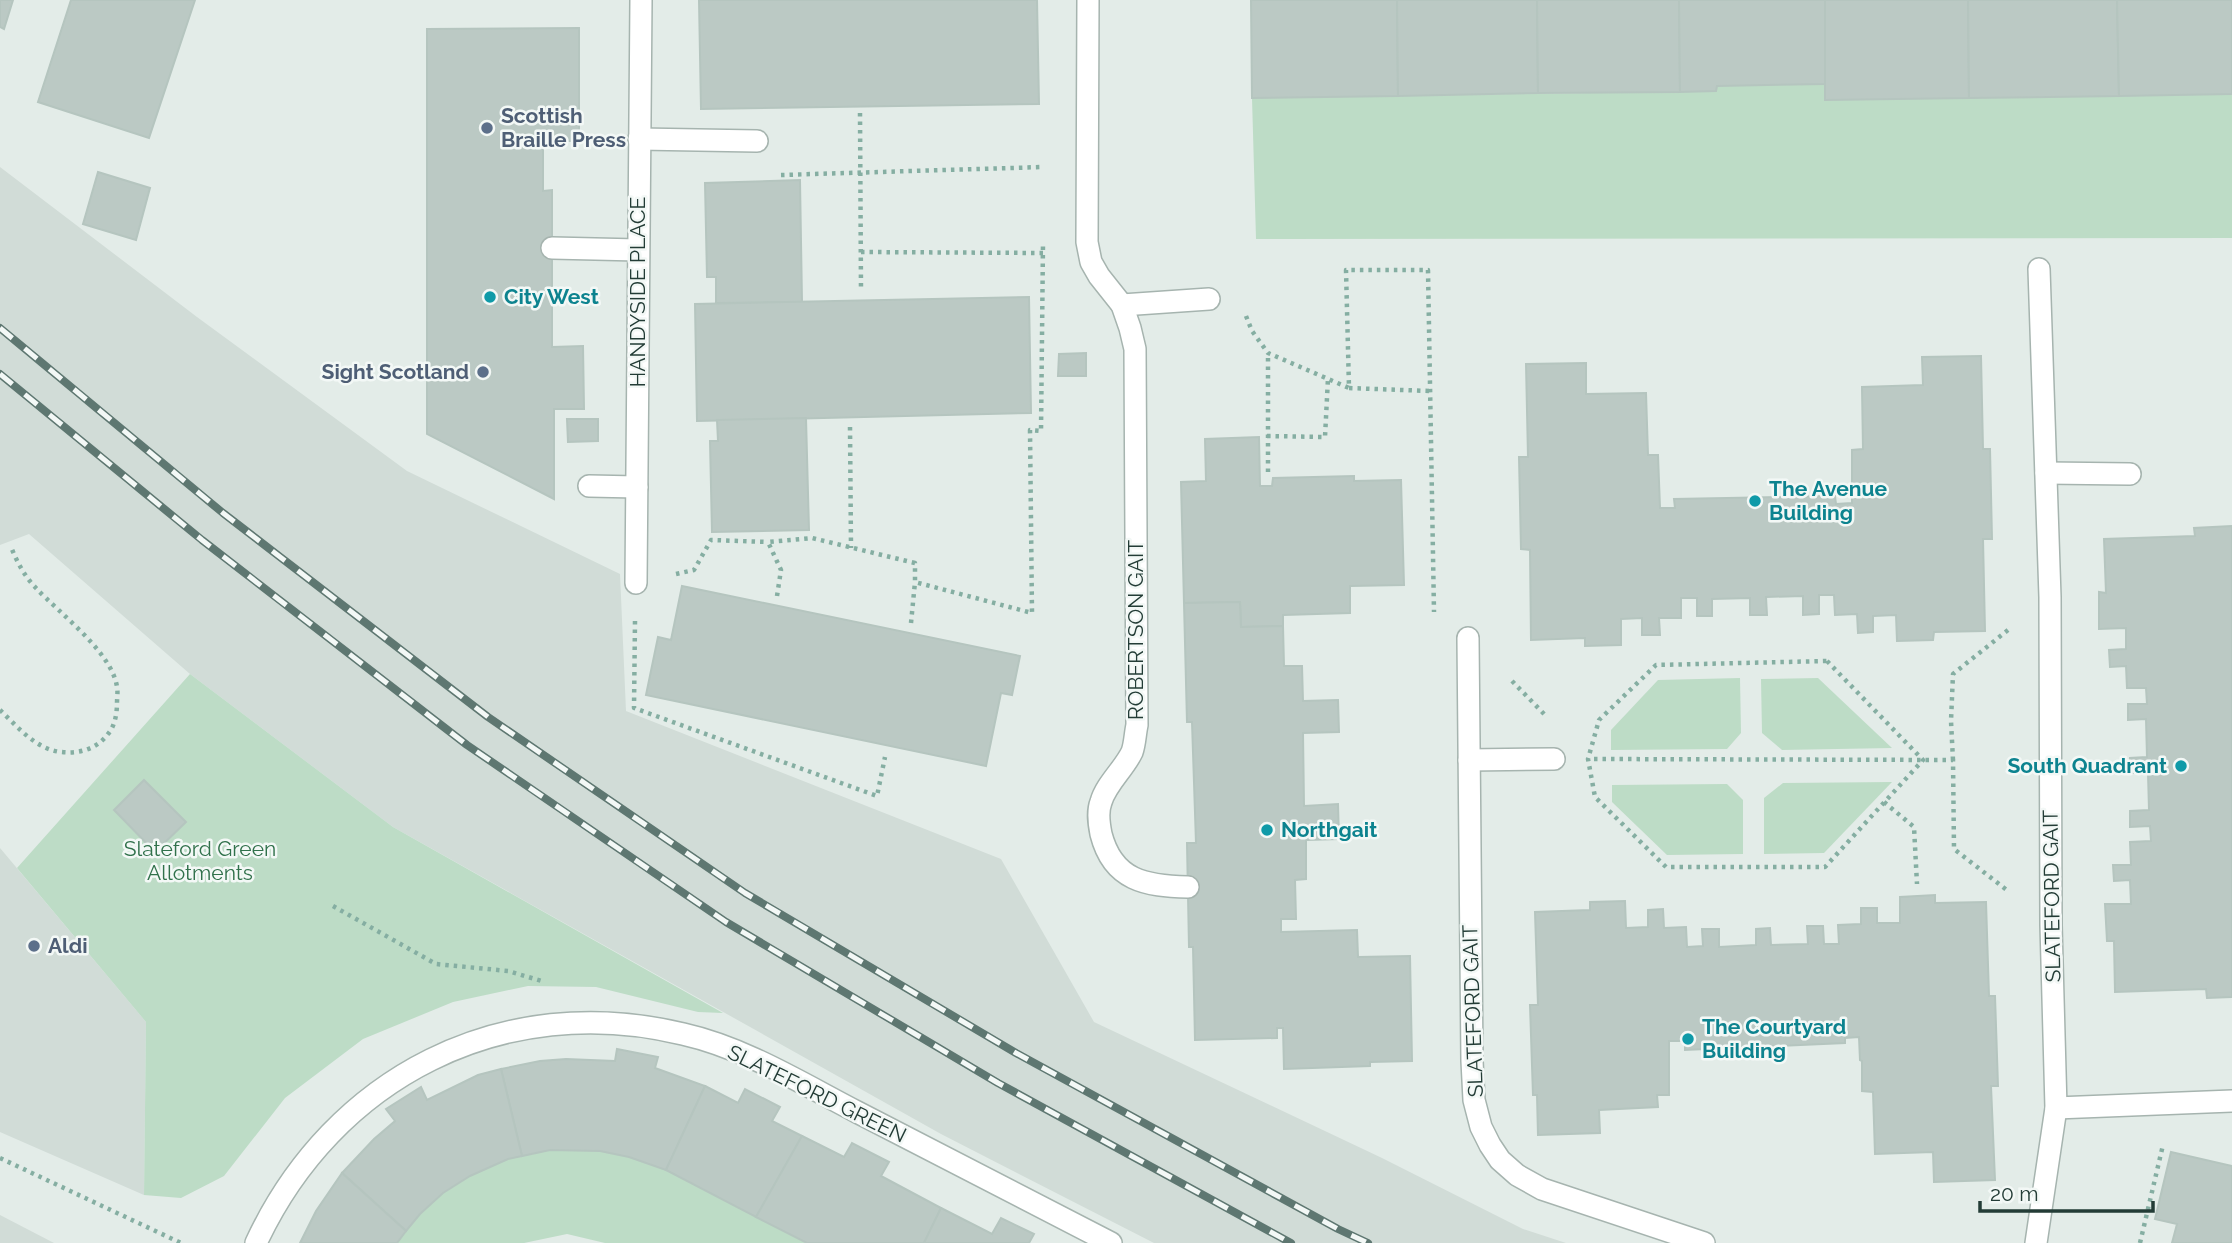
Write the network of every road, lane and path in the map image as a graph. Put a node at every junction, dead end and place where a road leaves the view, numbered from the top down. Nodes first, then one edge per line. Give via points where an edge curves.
1 (641, 0) edge
2 (1088, 0) edge
3 (860, 113) dead end
4 (639, 139) junction
5 (757, 141) dead end
6 (1043, 155) dead end
7 (1043, 167) junction
8 (860, 172) junction
9 (778, 176) dead end
10 (1043, 179) dead end
11 (1043, 241) dead end
12 (552, 248) dead end
13 (638, 250) junction
14 (861, 252) junction
15 (1043, 253) junction
16 (2039, 269) dead end
17 (861, 291) dead end
18 (1209, 299) joint
19 (1122, 305) junction
20 (1268, 353) junction
21 (1328, 378) junction
22 (1349, 388) junction
23 (1430, 391) junction
24 (850, 427) dead end
25 (1268, 436) junction
26 (1268, 472) dead end
27 (2046, 473) junction
28 (2130, 474) dead end
29 (589, 486) dead end
30 (637, 487) junction
31 (768, 542) junction
32 (11, 547) dead end
33 (851, 548) junction
34 (915, 582) junction
35 (636, 583) junction
36 (777, 596) dead end
37 (2050, 597) junction
38 (911, 623) dead end
39 (1468, 638) junction
40 (0, 710) edge
41 (1551, 722) dead end
42 (1579, 750) dead end
43 (885, 757) dead end
44 (1554, 759) joint
45 (1588, 759) junction
46 (1469, 760) junction
47 (1923, 760) junction
48 (1953, 760) junction
49 (1884, 802) junction
50 (1917, 884) dead end
51 (1188, 887) dead end
52 (333, 906) dead end
53 (2051, 925) junction
54 (604, 1023) junction
55 (2232, 1101) edge
56 (2172, 1104) junction
57 (2056, 1108) junction
58 (0, 1158) edge
59 (181, 1243) edge
60 (256, 1243) edge
61 (1111, 1243) edge
62 (1704, 1243) edge
63 (2036, 1243) edge
64 (2140, 1243) edge

1 - 4 street, HANDYSIDE PLACE
2 - 19 street, ROBERTSON GAIT via 1087,242 1091,262
3 - 8 path
4 - 5 street
4 - 13 street, HANDYSIDE PLACE
6 - 7 path
7 - 8 path
7 - 10 path
8 - 9 path
8 - 14 path
11 - 15 path
12 - 13 street
13 - 30 street, HANDYSIDE PLACE
14 - 15 path
14 - 17 path
15 - 34 path via 1041,431 1030,430 1032,612
16 - 27 street, SLATEFORD GAIT
18 - 19 street
18 - 20 path via 1239,298 1252,331
19 - 51 street, ROBERTSON GAIT via 1135,349 1137,726 1133,751 1101,801 1099,822 1104,845 1132,878 1154,886
20 - 21 path
20 - 25 path
21 - 22 path
21 - 25 path via 1325,437
22 - 23 path
22 - 23 path via 1346,270 1428,270
23 - 39 path via 1434,638
24 - 33 path
25 - 26 path
27 - 28 street
27 - 37 street, SLATEFORD GAIT
29 - 30 street
30 - 35 street, HANDYSIDE PLACE
31 - 33 path via 812,538
31 - 35 path via 711,540 694,570
31 - 36 path via 781,570
32 - 40 path via 35,588 108,663 117,686 117,713 110,733 96,746 75,753 51,751 29,738
33 - 34 path via 915,563
34 - 38 path
35 - 43 path via 634,708 877,796
37 - 48 path via 1953,674
37 - 53 street, SLATEFORD GAIT
39 - 41 path
39 - 46 street, SLATEFORD GAIT
42 - 45 path
44 - 45 path
44 - 46 street
45 - 47 path
45 - 47 path via 1599,720 1656,665 1827,661
45 - 49 path via 1595,797 1666,867 1825,867
46 - 62 street, SLATEFORD GAIT via 1472,1061 1481,1127 1500,1160 1542,1189
47 - 48 path
47 - 49 path
48 - 53 path via 1954,849
49 - 50 path via 1914,827
52 - 54 path via 436,964 508,971 576,992
53 - 57 street, SLATEFORD GAIT
54 - 60 street, SLATEFORD GREEN via 547,1025 471,1042 386,1085 354,1109 302,1163
54 - 61 street, SLATEFORD GREEN via 686,1034 761,1063
55 - 56 street
56 - 57 street
56 - 64 path
57 - 63 street, SLATEFORD GAIT
58 - 59 path

